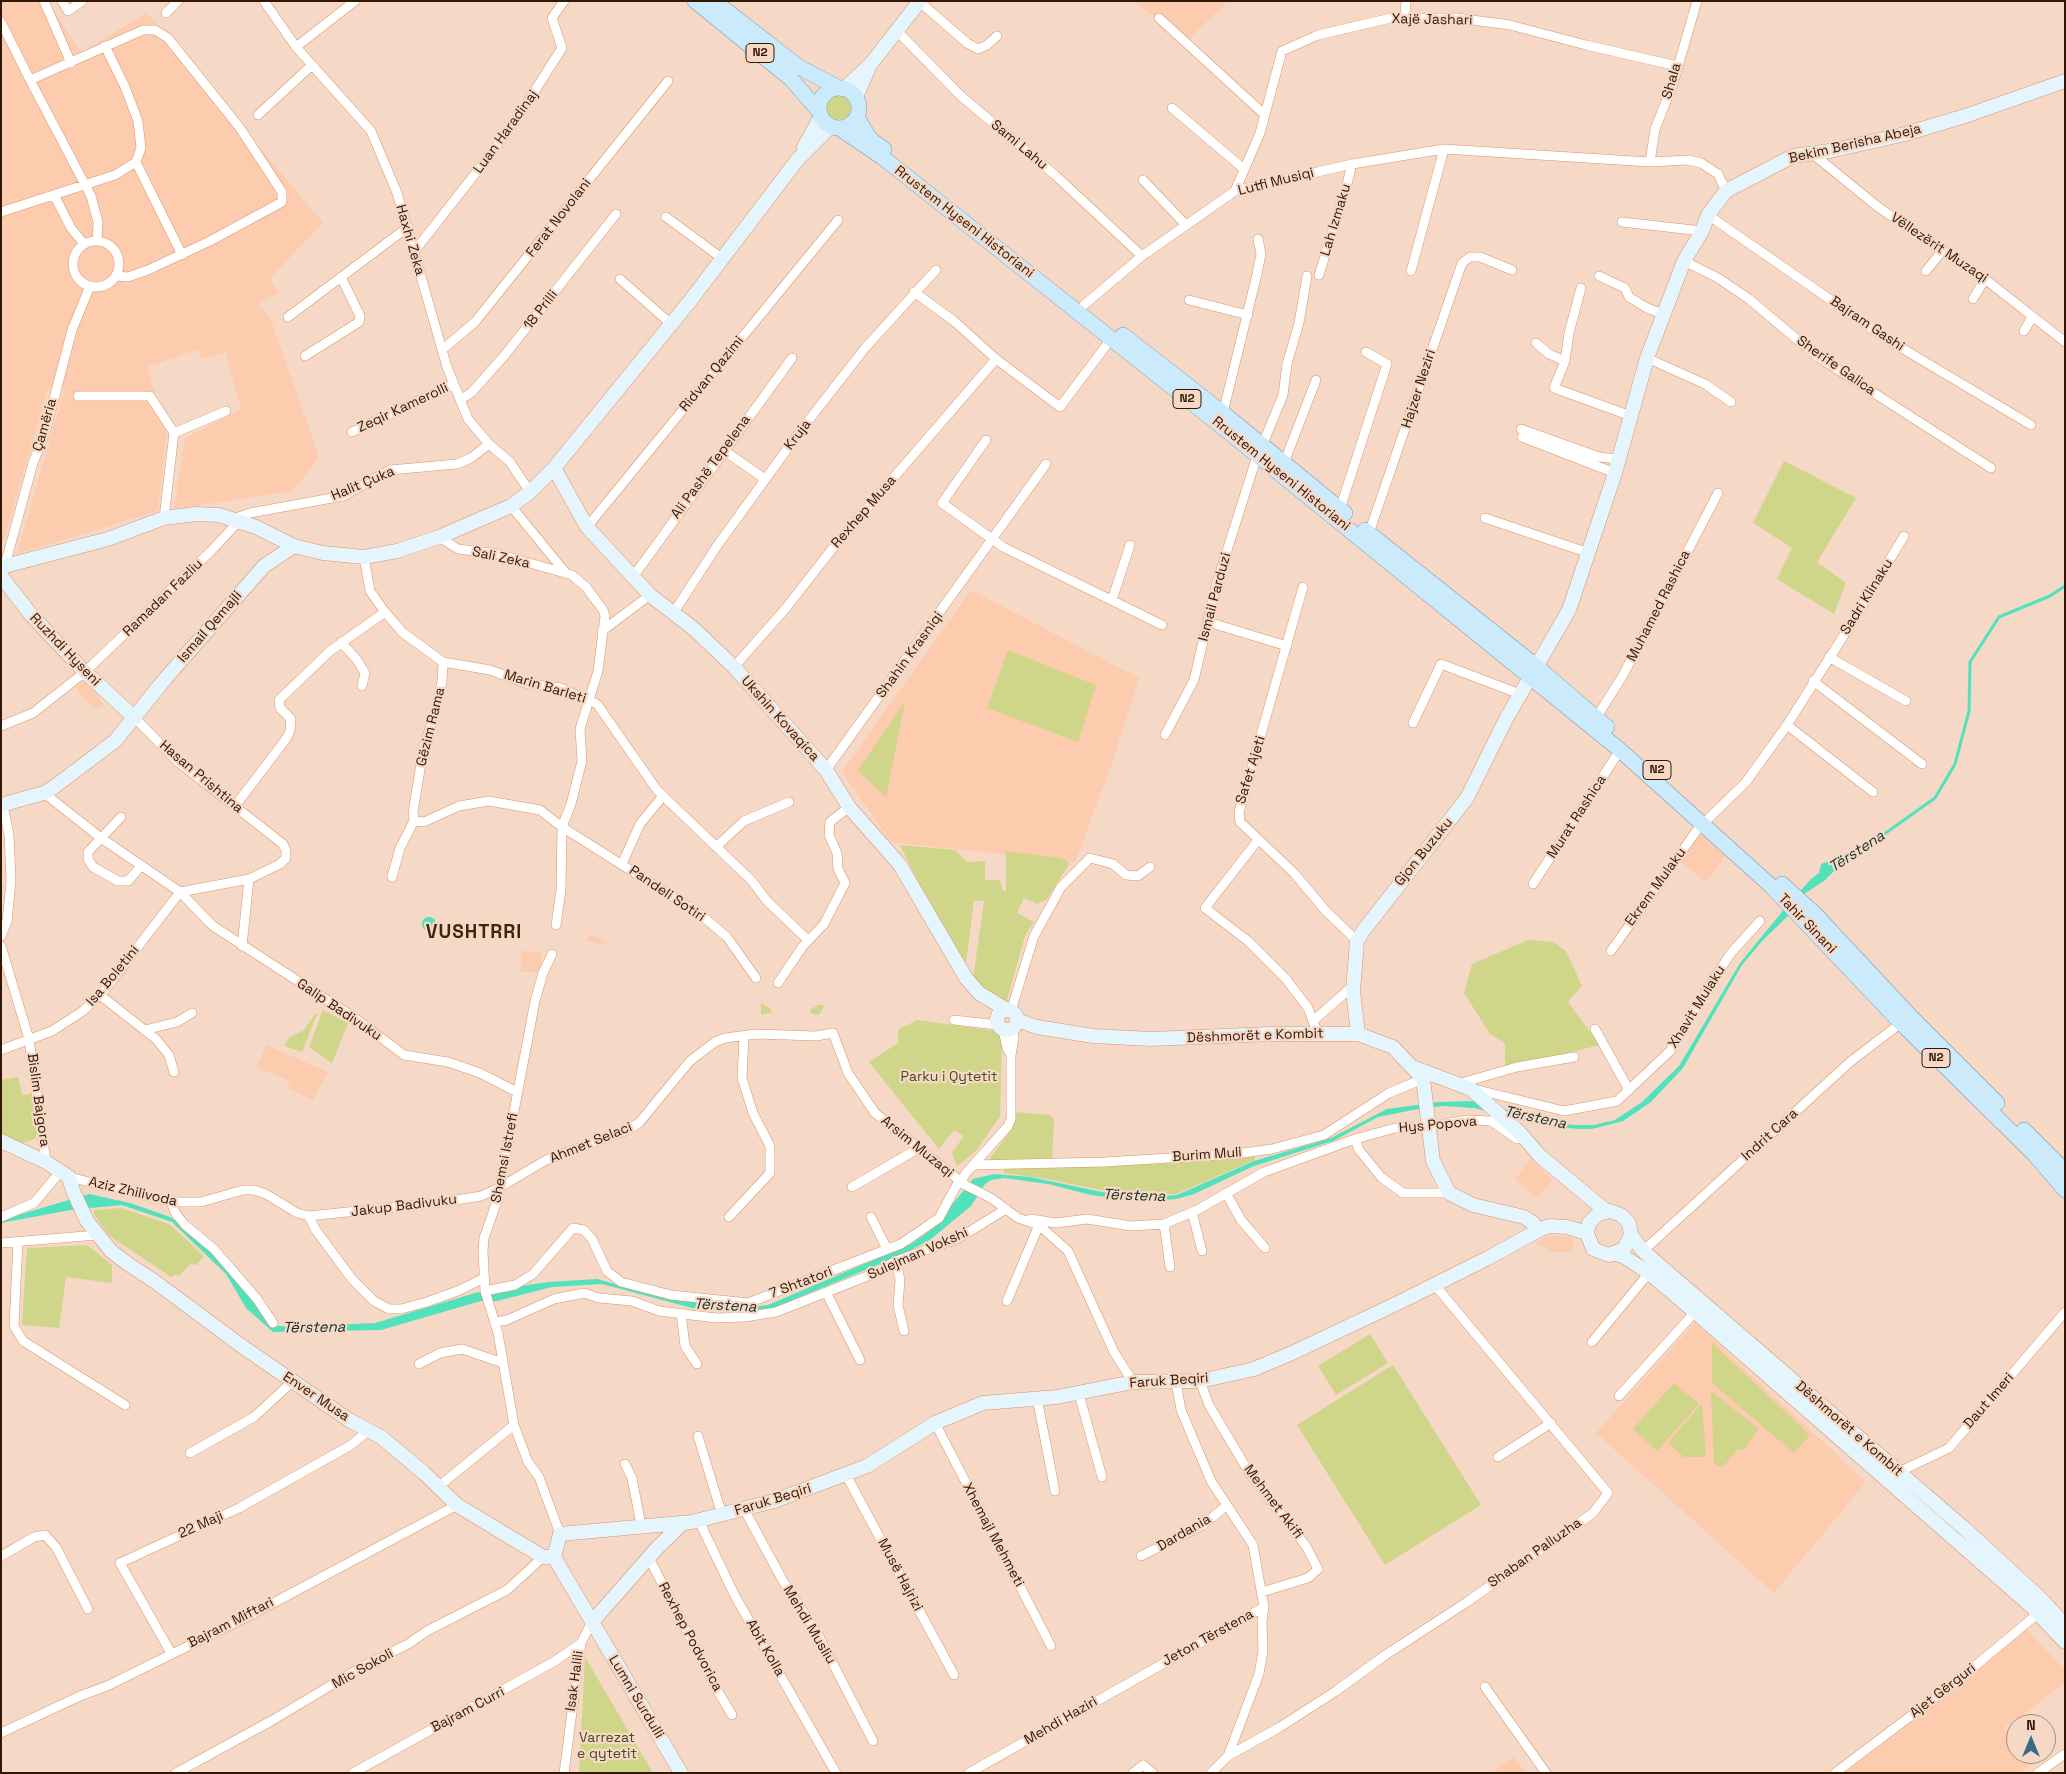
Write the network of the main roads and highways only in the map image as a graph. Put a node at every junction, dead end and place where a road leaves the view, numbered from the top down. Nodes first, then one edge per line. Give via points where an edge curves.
1 (695, 1) edge
2 (714, 1) edge
3 (846, 91) junction
4 (857, 117) junction
5 (828, 120) junction
6 (1259, 451) junction
7 (1533, 672) junction
8 (1705, 821) junction
9 (1813, 920) junction
10 (2065, 1171) edge
11 (2065, 1190) edge

1 - 5 main road, N2 via 791,79
2 - 3 main road, N2 via 799,67
3 - 4 main road via 859,107
3 - 5 main road via 824,95
4 - 5 main road via 850,125
4 - 6 main road, Rrustem Hyseni Historiani / N2 via 870,139 955,201 1223,413
5 - 6 main road, Rrustem Hyseni Historiani / N2 via 882,157 1111,339
6 - 7 main road, Rrustem Hyseni Historiani / N2
6 - 7 main road, Rrustem Hyseni Historiani / N2 via 1284,463
7 - 8 main road, Tahir Sinani / N2
7 - 8 main road, Tahir Sinani / N2 via 1596,718
8 - 9 main road, Tahir Sinani / N2
9 - 10 main road, Tahir Sinani / N2
9 - 11 main road, Tahir Sinani / N2 via 1901,1023 2035,1155

